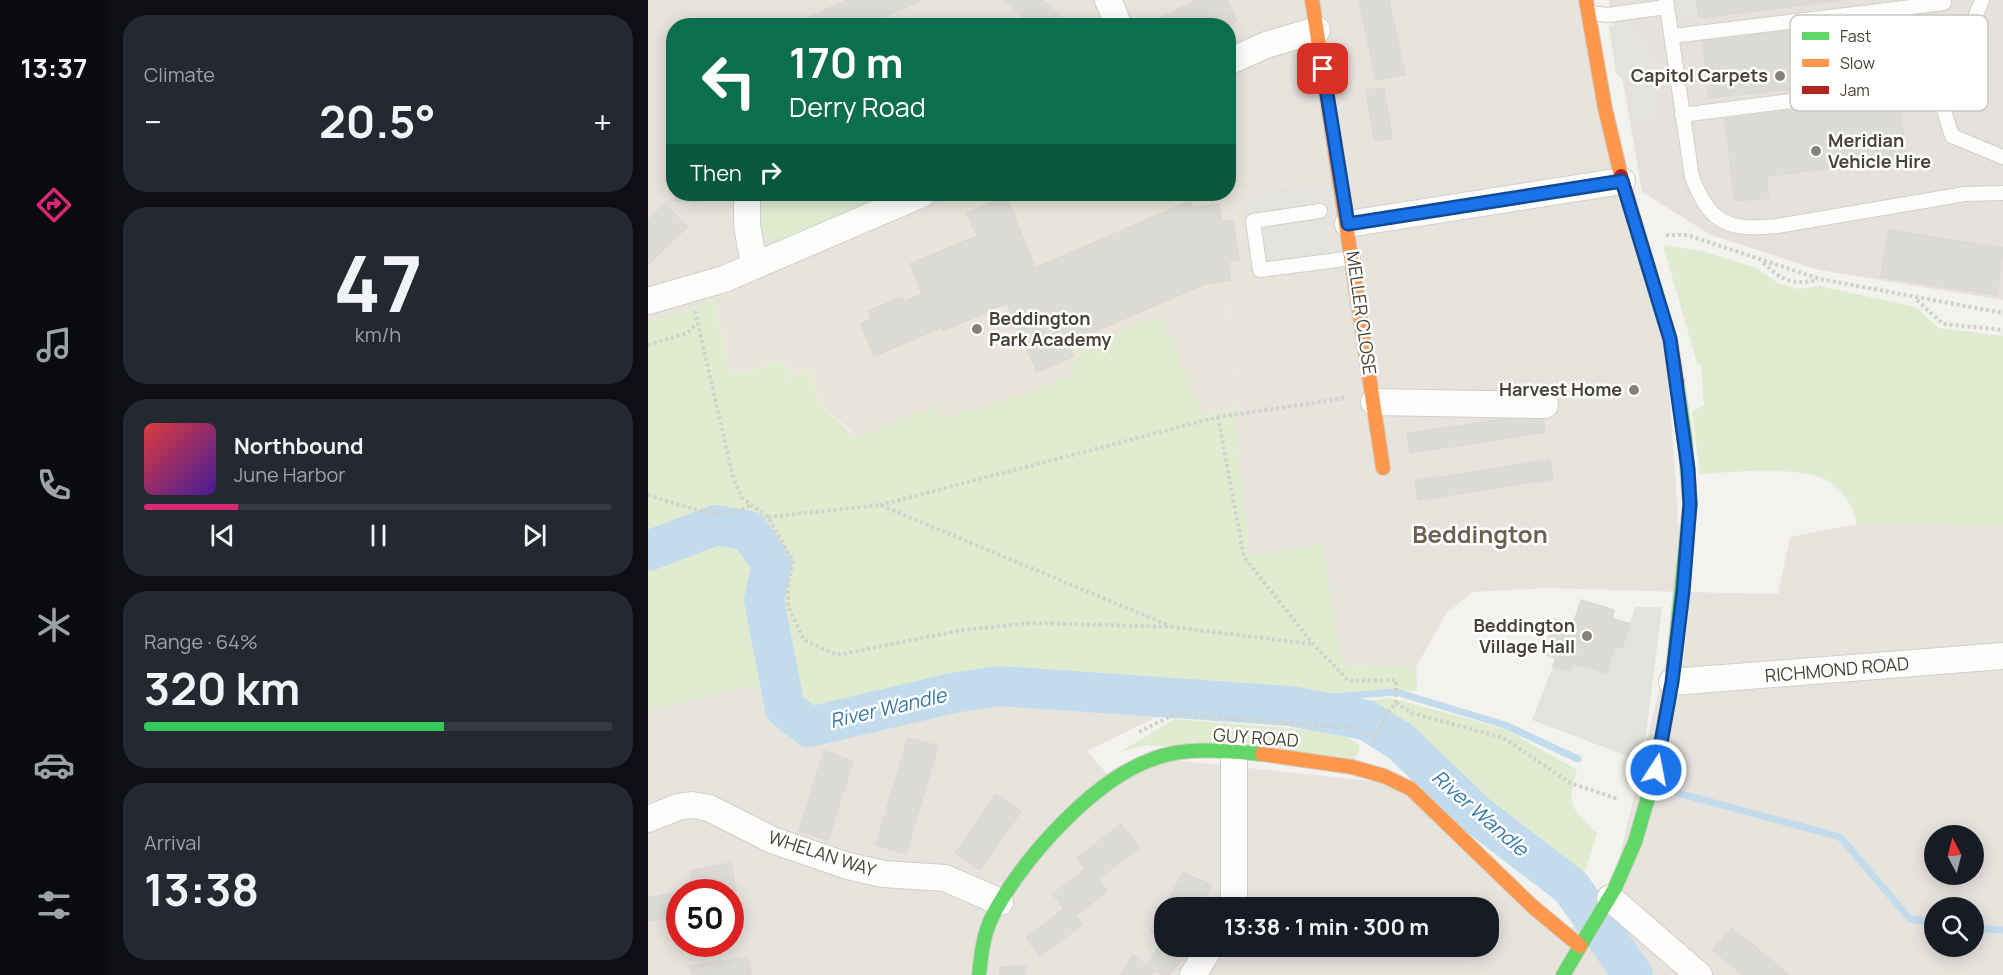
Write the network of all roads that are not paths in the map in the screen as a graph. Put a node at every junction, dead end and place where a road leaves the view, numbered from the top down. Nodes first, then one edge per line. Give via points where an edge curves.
1 (1108, 0) edge
2 (1312, 0) edge
3 (1982, 0) edge
4 (1944, 3) dead end
5 (1666, 4) edge
6 (1587, 7) edge
7 (1845, 15) edge
8 (1976, 15) edge
9 (1116, 18) edge
10 (1790, 22) edge
11 (1317, 30) junction
12 (1673, 36) junction
13 (1236, 58) edge
14 (1790, 101) edge
15 (1944, 111) edge
16 (1682, 115) junction
17 (2003, 157) edge
18 (1622, 181) junction
19 (2003, 193) edge
20 (747, 201) edge
21 (905, 201) edge
22 (1320, 211) dead end
23 (1348, 224) junction
24 (1353, 258) junction
25 (754, 265) junction
26 (648, 301) edge
27 (1373, 398) junction
28 (1545, 405) dead end
29 (1383, 468) dead end
30 (2003, 656) edge
31 (1672, 682) junction
32 (1234, 753) junction
33 (648, 819) edge
34 (1234, 897) edge
35 (1610, 898) junction
36 (1000, 902) junction
37 (1580, 946) junction
38 (1204, 957) edge
39 (979, 975) edge
40 (1193, 975) edge
41 (1563, 975) edge
42 (1699, 975) edge

1 - 9 street
2 - 11 street, MELLER CLOSE
3 - 8 lane
4 - 7 lane
5 - 6 lane via 1608,15
5 - 12 lane
6 - 18 street
10 - 12 lane
11 - 13 street
11 - 23 street, MELLER CLOSE
12 - 16 lane
14 - 16 lane
15 - 17 lane via 1952,136
16 - 19 lane via 1692,177 1700,198 1709,212 1724,223 1746,229 1965,194
18 - 23 street
18 - 31 street via 1670,339 1687,459 1689,531
20 - 25 street
21 - 25 street
22 - 24 lane via 1253,221 1260,270
23 - 24 street, MELLER CLOSE
24 - 27 street, MELLER CLOSE
25 - 26 street via 689,291
27 - 28 street
27 - 29 street, MELLER CLOSE
30 - 31 street, RICHMOND ROAD
31 - 35 street via 1656,770 1635,842
32 - 34 street
32 - 36 street, GUY ROAD via 1197,752 1152,758 1121,773 1051,837
32 - 37 street, GUY ROAD via 1335,764 1411,789
33 - 36 street, WHELAN WAY via 678,807 709,808 772,840 848,866 945,878
35 - 37 street
35 - 42 street
36 - 39 street, GUY ROAD via 986,934
37 - 41 street
38 - 40 street

